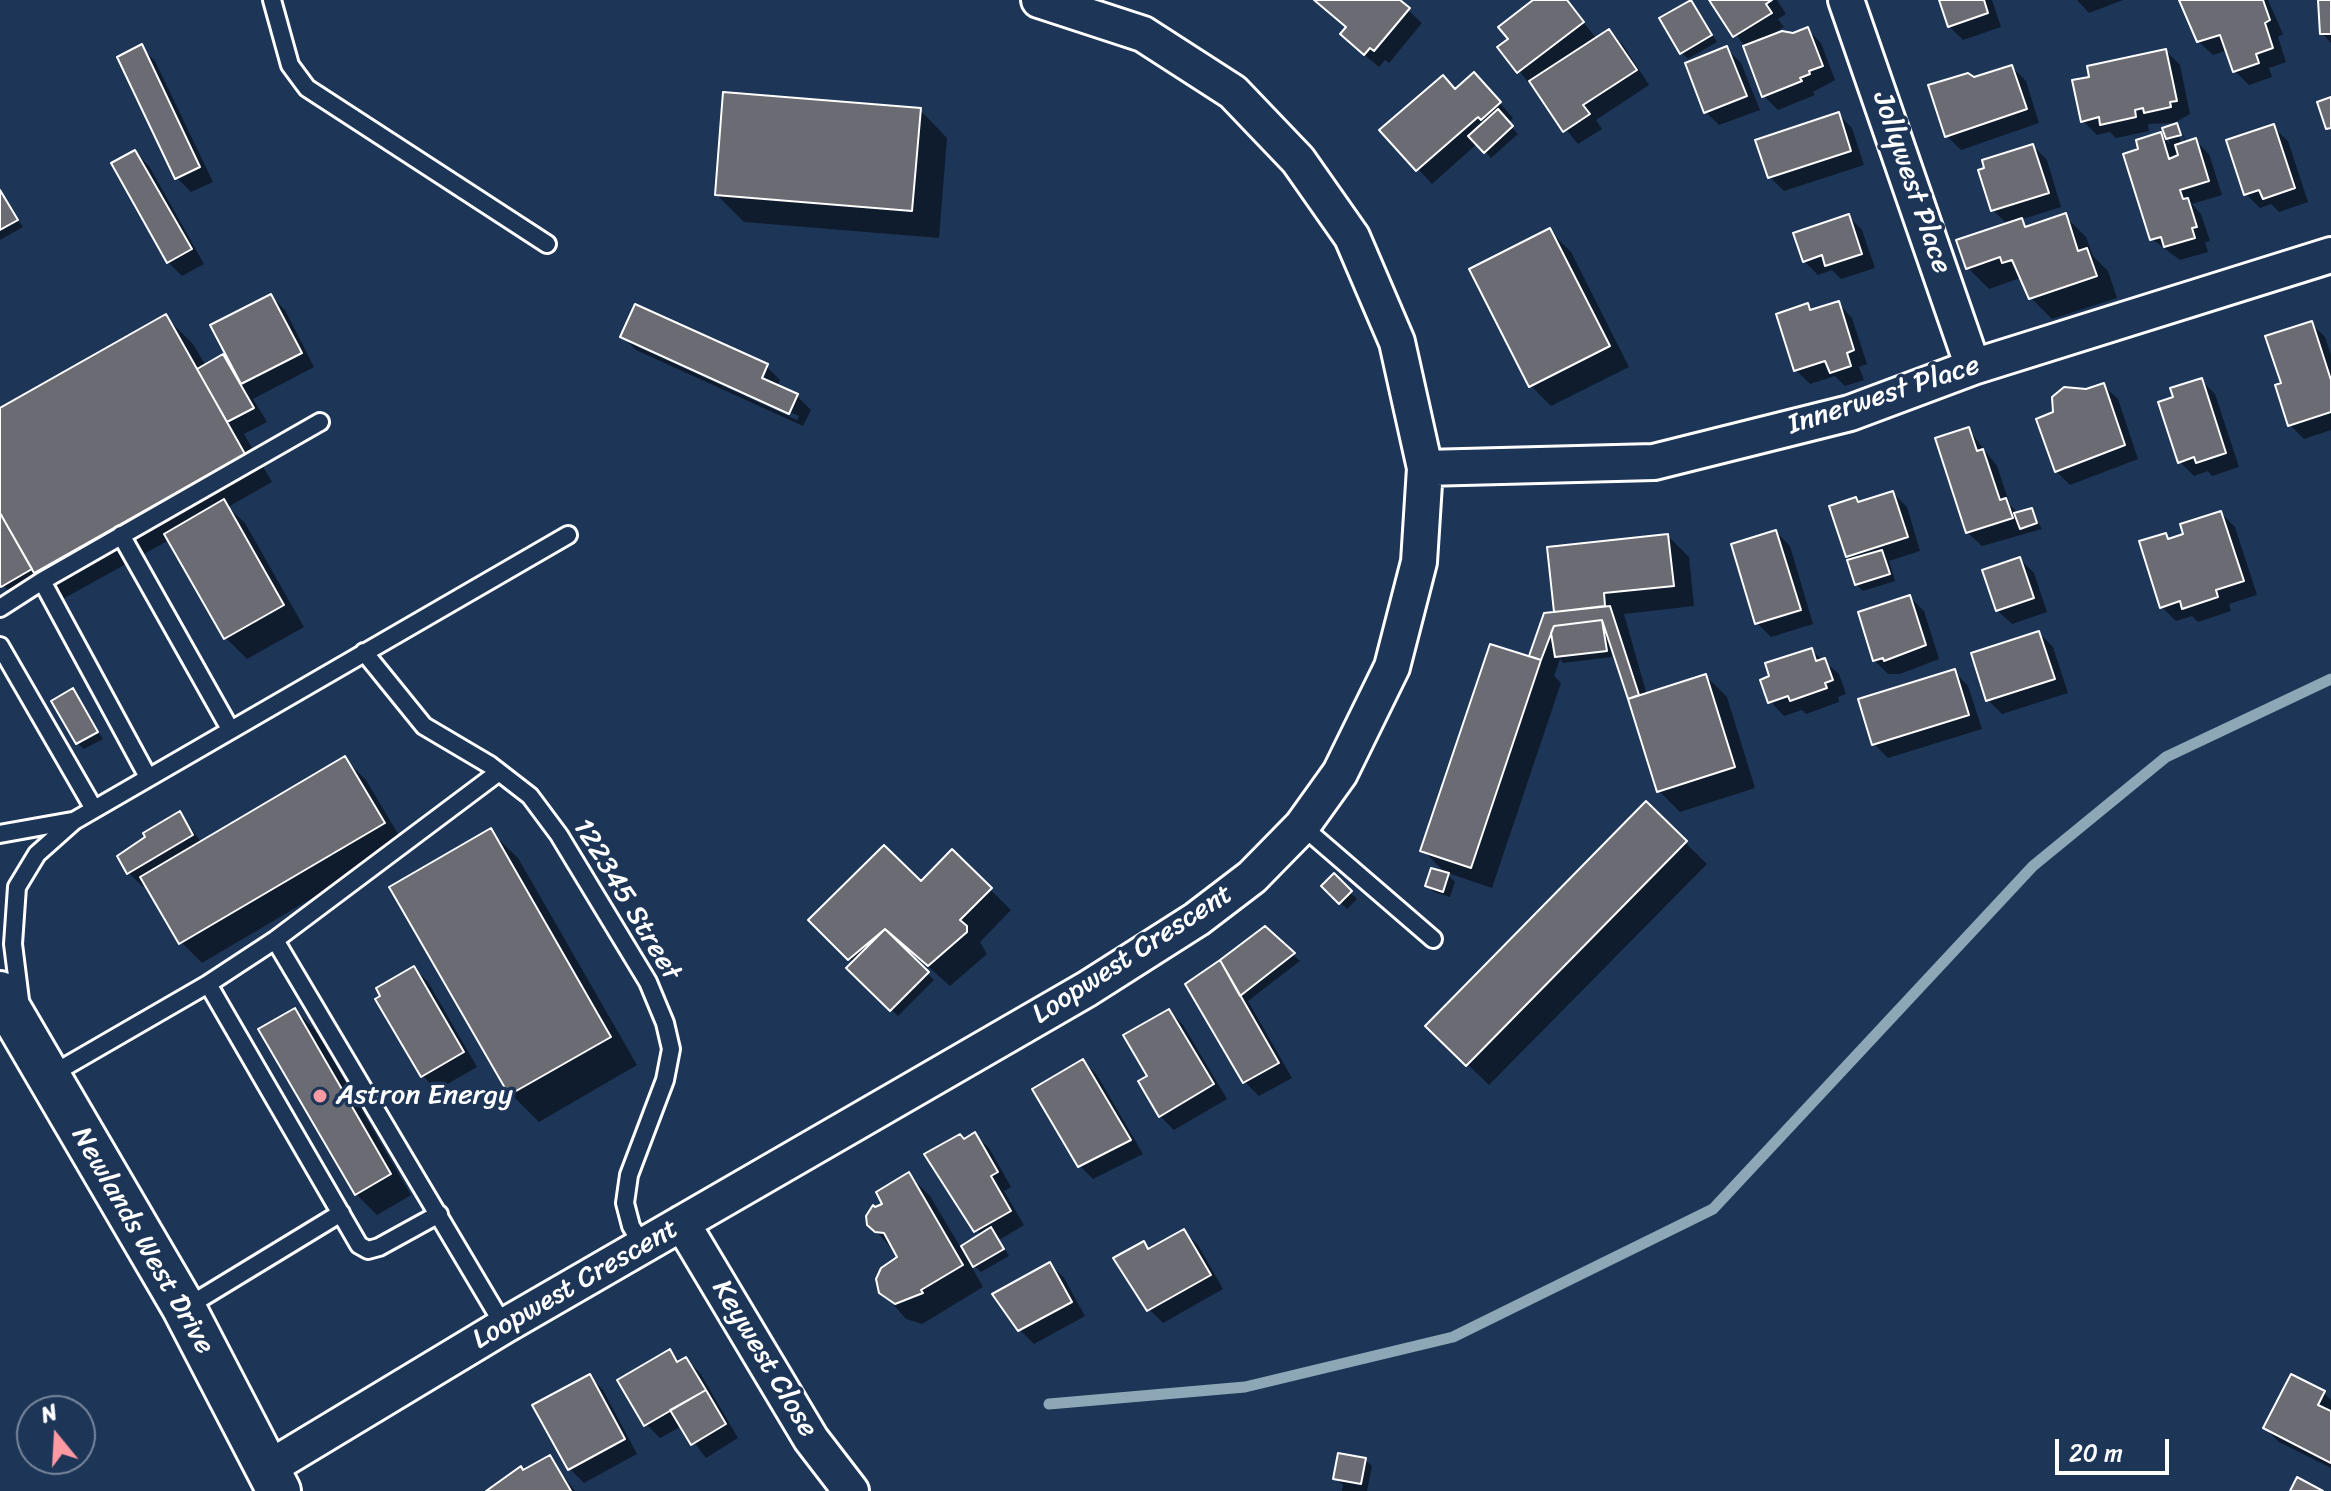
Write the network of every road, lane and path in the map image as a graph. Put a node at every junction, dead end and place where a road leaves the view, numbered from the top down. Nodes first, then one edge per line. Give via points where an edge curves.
1 (272, 0) edge
2 (1039, 0) edge
3 (1846, 0) edge
4 (547, 244) dead end
5 (2331, 255) edge
6 (1973, 367) junction
7 (320, 422) dead end
8 (1425, 468) junction
9 (121, 535) junction
10 (568, 535) dead end
11 (42, 581) junction
12 (0, 608) edge
13 (0, 646) edge
14 (364, 652) junction
15 (230, 729) junction
16 (499, 772) junction
17 (148, 777) junction
18 (94, 809) junction
19 (74, 821) junction
20 (1302, 826) junction
21 (0, 834) edge
22 (1433, 939) dead end
23 (275, 940) junction
24 (208, 984) junction
25 (0, 993) edge
26 (26, 1037) junction
27 (47, 1077) junction
28 (341, 1213) junction
29 (439, 1214) junction
30 (682, 1223) junction
31 (643, 1246) junction
32 (184, 1308) junction
33 (504, 1326) junction
34 (273, 1480) edge
35 (851, 1491) edge

1 - 4 lane via 290,65 307,88
2 - 8 street, Loopwest Crescent via 1143,34 1233,92 1298,160 1352,237 1397,342
3 - 6 street, Jollywest Place
5 - 6 street, Innerwest Place
6 - 8 street, Innerwest Place via 1850,413 1654,462
7 - 9 lane
8 - 20 street, Loopwest Crescent via 1419,562 1392,667 1340,773
9 - 11 lane
9 - 15 lane
10 - 14 lane
11 - 12 lane
11 - 17 lane
13 - 18 lane
14 - 15 lane
14 - 16 lane, 122345 Street via 424,726
15 - 17 lane
16 - 23 lane
16 - 31 lane, 122345 Street via 530,796 559,835 648,982 665,1023 671,1049 665,1080 637,1146 625,1203
17 - 18 lane
18 - 19 lane
19 - 21 lane
19 - 26 lane via 37,854 17,887 13,944
20 - 22 lane
20 - 30 street, Loopwest Crescent via 1252,877 1197,919 1087,989
23 - 24 lane
23 - 29 lane
24 - 27 lane
24 - 28 lane
25 - 26 street, Newlands West Drive
26 - 27 street, Newlands West Drive
27 - 32 street, Newlands West Drive
28 - 29 lane via 359,1245 368,1250
28 - 32 lane
29 - 33 lane
30 - 31 street, Loopwest Crescent
30 - 35 street, Keywest Close via 811,1439
31 - 33 street, Loopwest Crescent
32 - 34 street, Newlands West Drive
33 - 34 street, Loopwest Crescent

